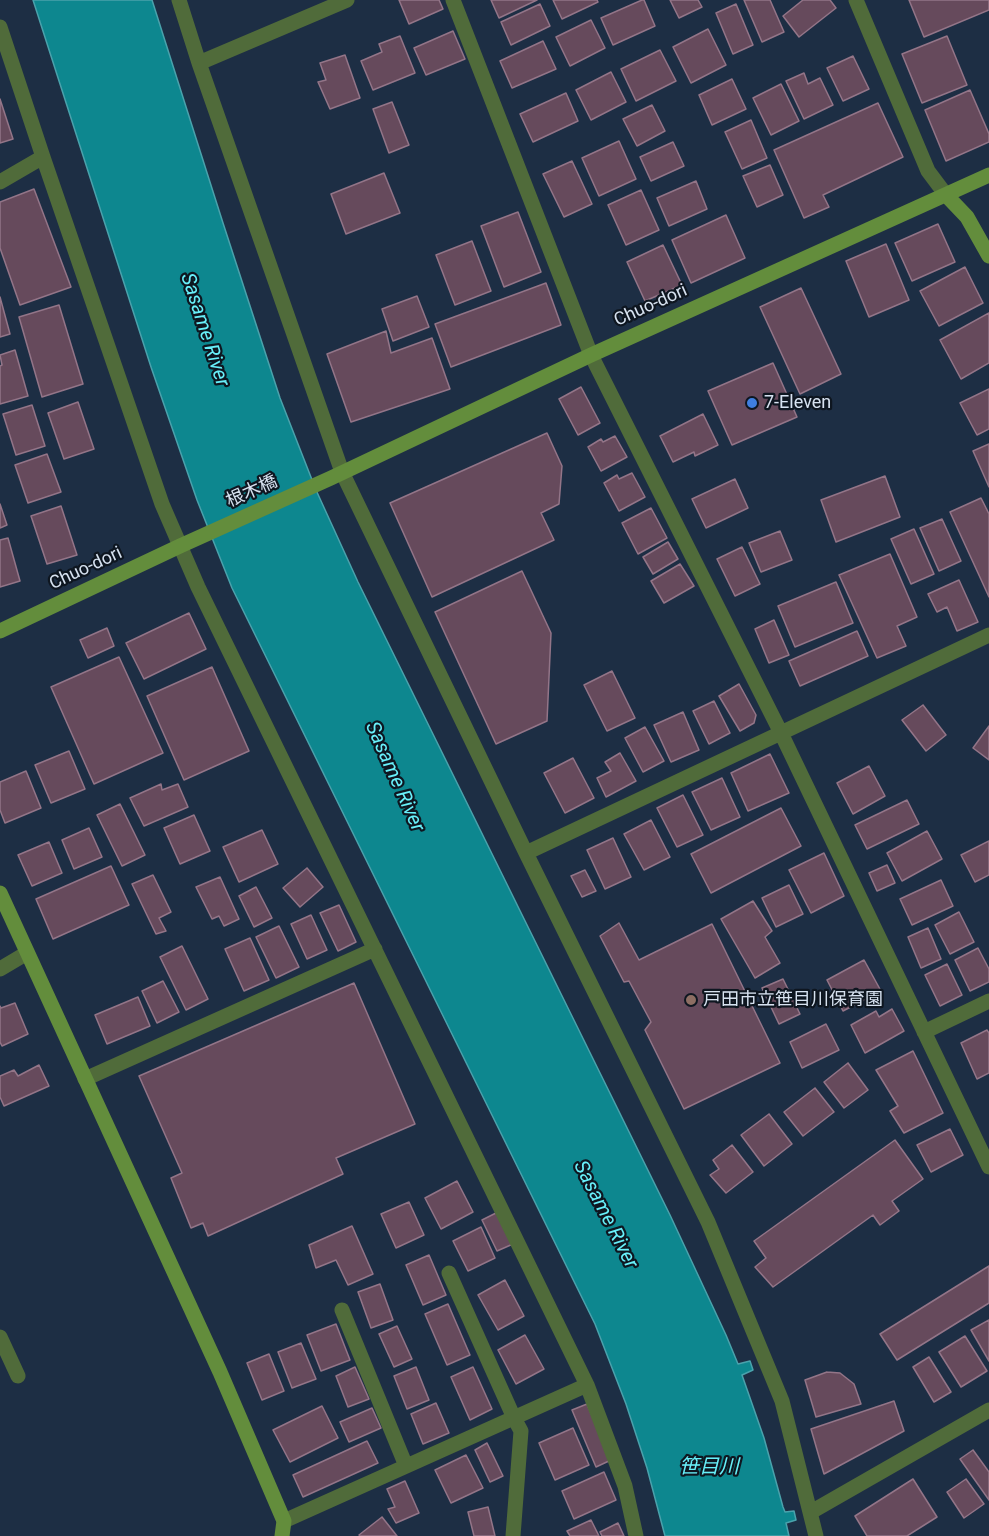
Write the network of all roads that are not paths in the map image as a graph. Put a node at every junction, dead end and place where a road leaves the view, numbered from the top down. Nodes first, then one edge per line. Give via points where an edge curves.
1 (179, 0) edge
2 (347, 0) edge
3 (453, 0) edge
4 (856, 0) edge
5 (0, 27) edge
6 (199, 63) junction
7 (43, 157) junction
8 (989, 175) edge
9 (0, 182) edge
10 (946, 195) junction
11 (989, 256) edge
12 (591, 354) junction
13 (337, 475) junction
14 (184, 544) junction
15 (0, 631) edge
16 (989, 635) edge
17 (781, 733) junction
18 (526, 853) junction
19 (0, 892) edge
20 (375, 950) junction
21 (27, 953) junction
22 (0, 969) edge
23 (989, 1001) edge
24 (924, 1032) junction
25 (85, 1079) junction
26 (989, 1167) edge
27 (448, 1273) dead end
28 (342, 1310) dead end
29 (0, 1337) edge
30 (18, 1376) dead end
31 (586, 1385) junction
32 (989, 1410) edge
33 (514, 1418) junction
34 (406, 1466) junction
35 (811, 1512) junction
36 (283, 1528) edge
37 (513, 1536) edge
38 (636, 1536) edge
39 (816, 1536) edge

1 - 6 street
2 - 6 street
3 - 12 street
4 - 10 street via 928,171
5 - 7 street
6 - 13 street
7 - 9 street
7 - 14 street via 162,504
8 - 10 street, Chuo-dori
10 - 11 street via 968,217
10 - 12 street, Chuo-dori
12 - 13 street, Chuo-dori
12 - 17 street
13 - 14 street, 根木橋
13 - 18 street
14 - 15 street, Chuo-dori
14 - 20 street via 198,586
16 - 17 street
17 - 18 street
17 - 24 street
18 - 35 street via 708,1222 782,1401
19 - 21 street
20 - 25 street
20 - 31 street
21 - 22 street
21 - 25 street
23 - 24 street
24 - 26 street
25 - 36 street via 220,1372
27 - 33 street
28 - 34 street
29 - 30 street
31 - 33 street
31 - 38 street via 625,1486
32 - 35 street
33 - 34 street
33 - 37 street via 521,1431
34 - 36 street
35 - 39 street

